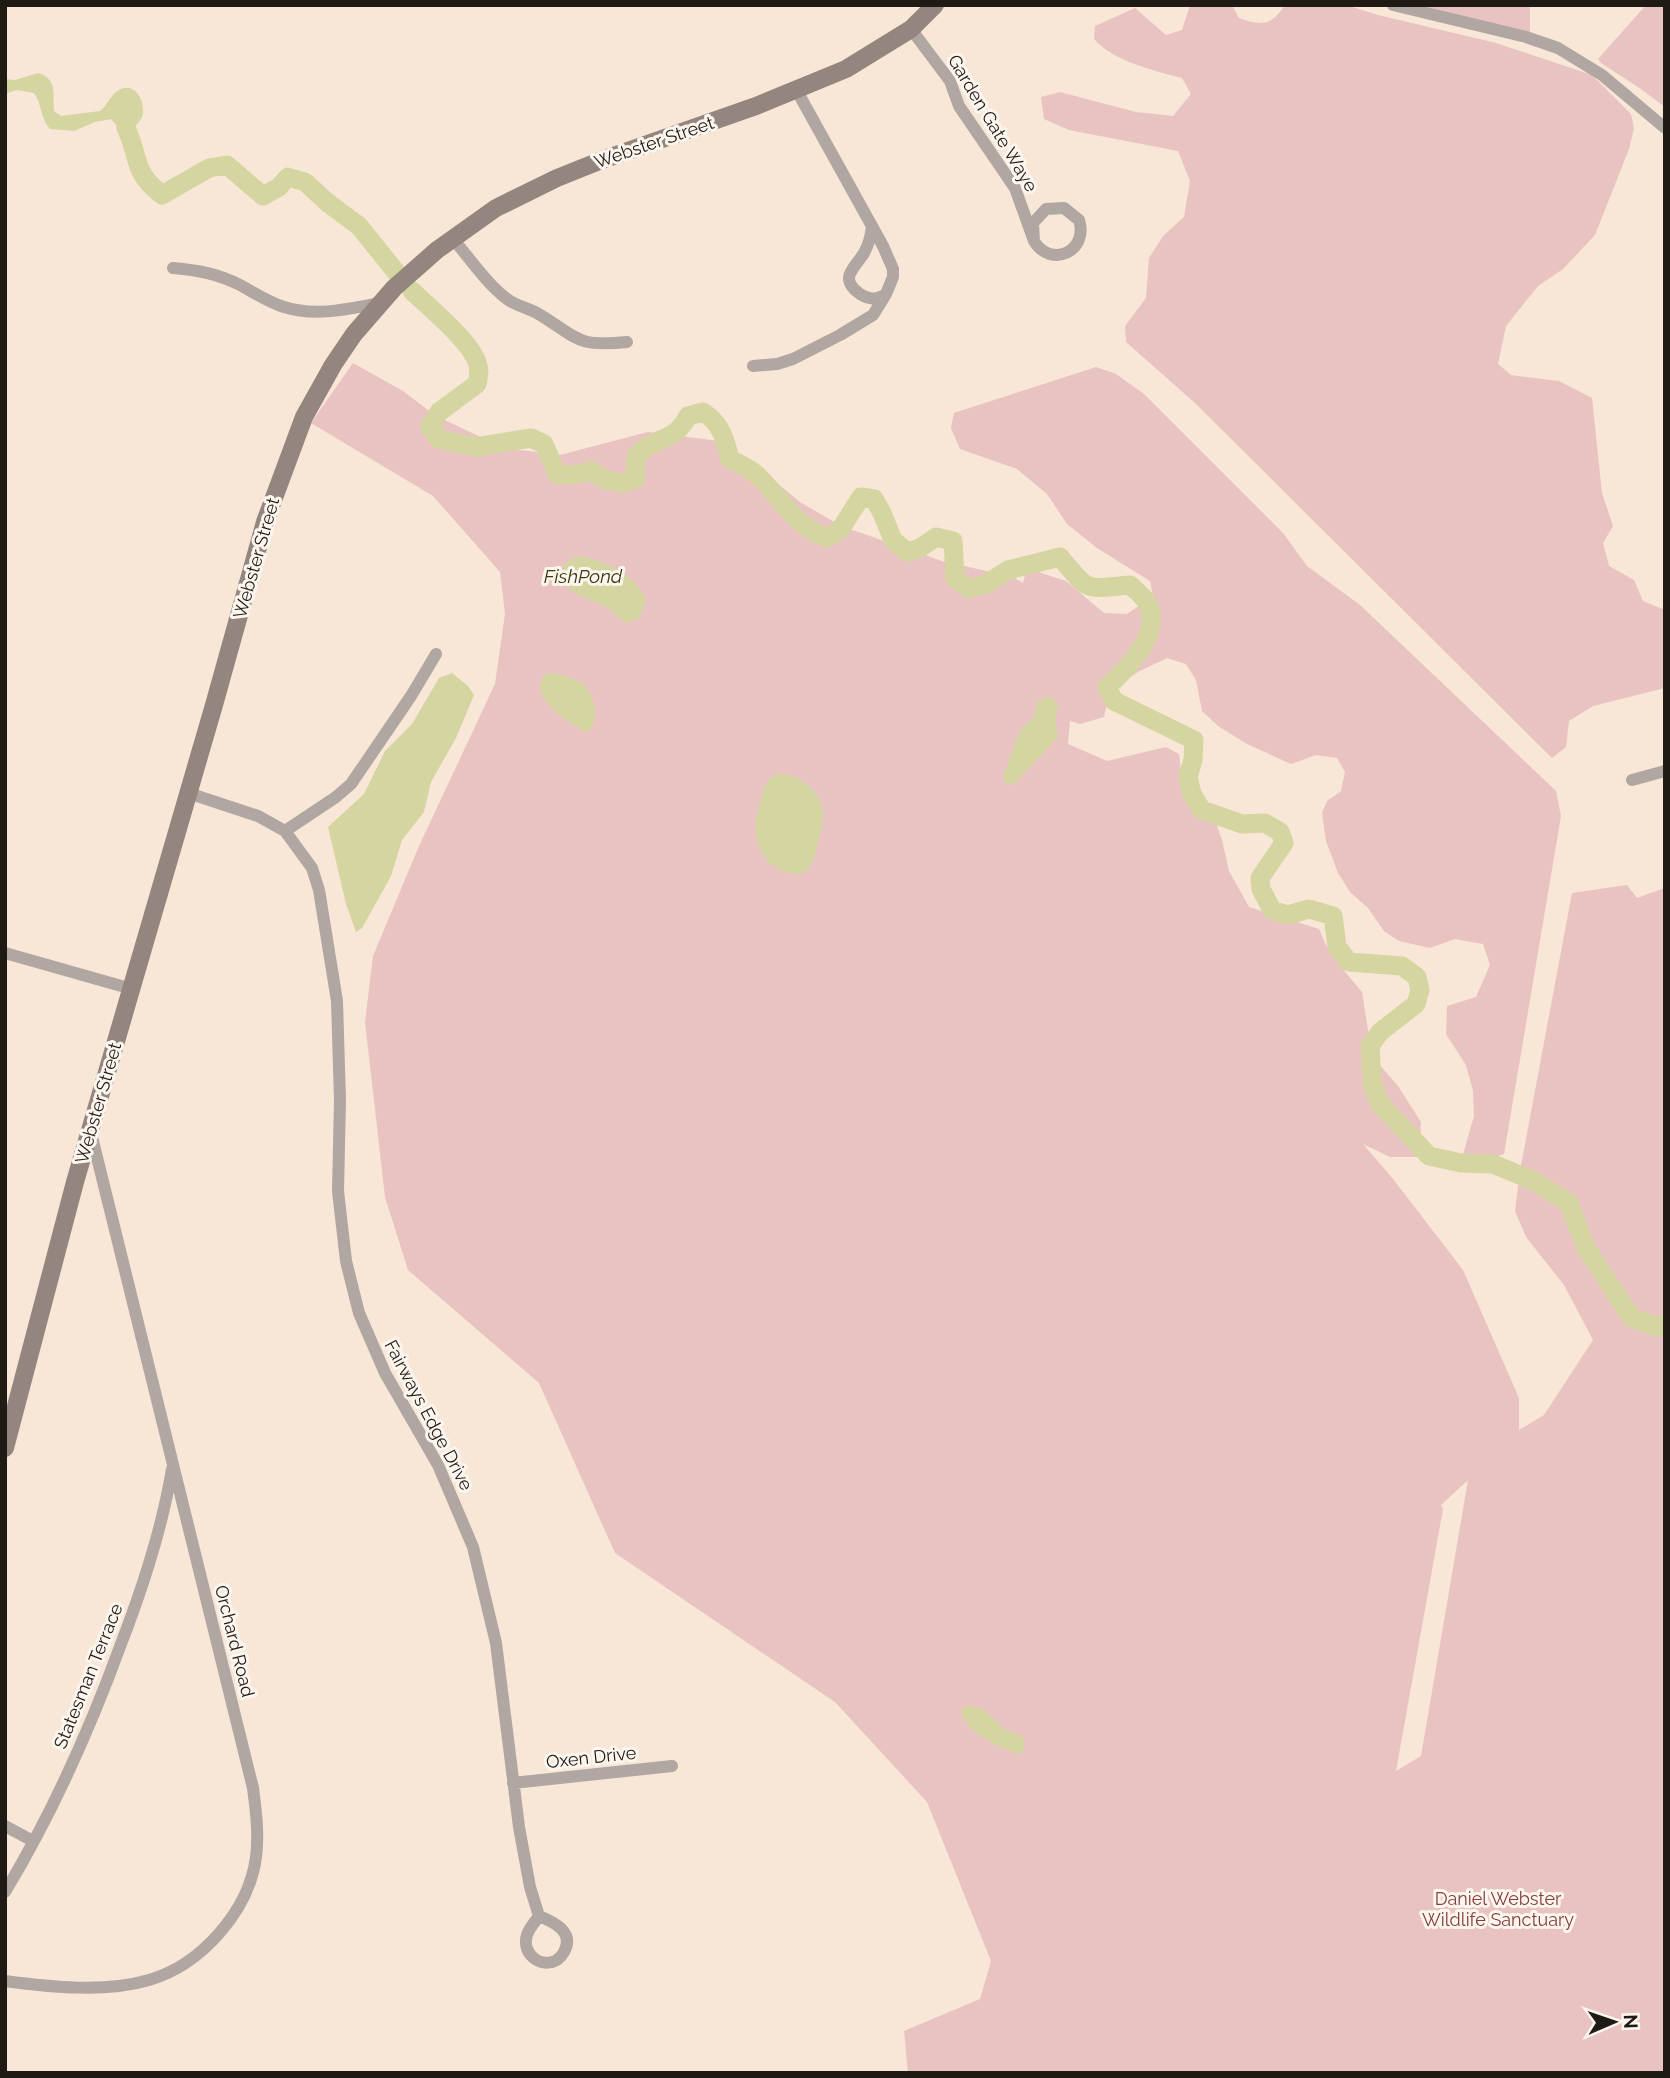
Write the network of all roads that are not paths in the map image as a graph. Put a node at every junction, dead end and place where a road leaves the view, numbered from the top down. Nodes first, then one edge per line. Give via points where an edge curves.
1 (935, 5) edge
2 (1393, 5) edge
3 (911, 29) junction
4 (797, 91) junction
5 (1665, 128) edge
6 (872, 226) junction
7 (452, 239) junction
8 (1034, 241) junction
9 (173, 268) dead end
10 (886, 294) junction
11 (380, 303) junction
12 (627, 342) dead end
13 (753, 366) dead end
14 (436, 654) dead end
15 (1665, 771) edge
16 (1632, 780) dead end
17 (188, 793) junction
18 (285, 831) junction
19 (5, 953) edge
20 (132, 989) junction
21 (90, 1129) junction
22 (5, 1448) edge
23 (173, 1462) junction
24 (672, 1766) dead end
25 (513, 1783) junction
26 (5, 1826) edge
27 (33, 1841) junction
28 (5, 1892) edge
29 (539, 1916) dead end
30 (5, 1981) edge

1 - 3 street, Webster Street
2 - 5 street via 1558,48 1602,75
3 - 4 street, Webster Street via 846,69
3 - 8 street, Garden Gate Waye via 950,81 960,106 1015,188
4 - 6 street
4 - 7 street, Webster Street via 557,178 496,208
6 - 10 street via 893,269
6 - 10 street via 867,247 851,268 850,282 866,298
7 - 11 street, Webster Street
7 - 12 street via 510,301 535,312 571,338 590,344
8 - 8 street via 1048,255 1068,253 1080,239 1079,220 1064,208 1046,209 1033,223
9 - 11 street via 210,272 261,298 306,311 331,312
10 - 13 street via 873,315 840,335 777,365
11 - 17 street, Webster Street via 315,394 281,474
14 - 18 street via 351,784
15 - 16 street
17 - 18 street, Fairways Edge Drive via 258,816
17 - 20 street, Webster Street
18 - 25 street, Fairways Edge Drive via 312,868 331,959 339,1059 339,1204 352,1288 385,1373 438,1465 473,1547 496,1643
19 - 20 street
20 - 21 street, Webster Street
21 - 22 street, Webster Street
21 - 23 street, Orchard Road
23 - 27 street, Statesman Terrace via 153,1551 130,1622 79,1748
23 - 30 street, Orchard Road via 253,1788 257,1828 254,1870 220,1932 167,1973 124,1985
24 - 25 street, Oxen Drive
25 - 29 street, Fairways Edge Drive
26 - 27 street
27 - 28 street, Statesman Terrace

